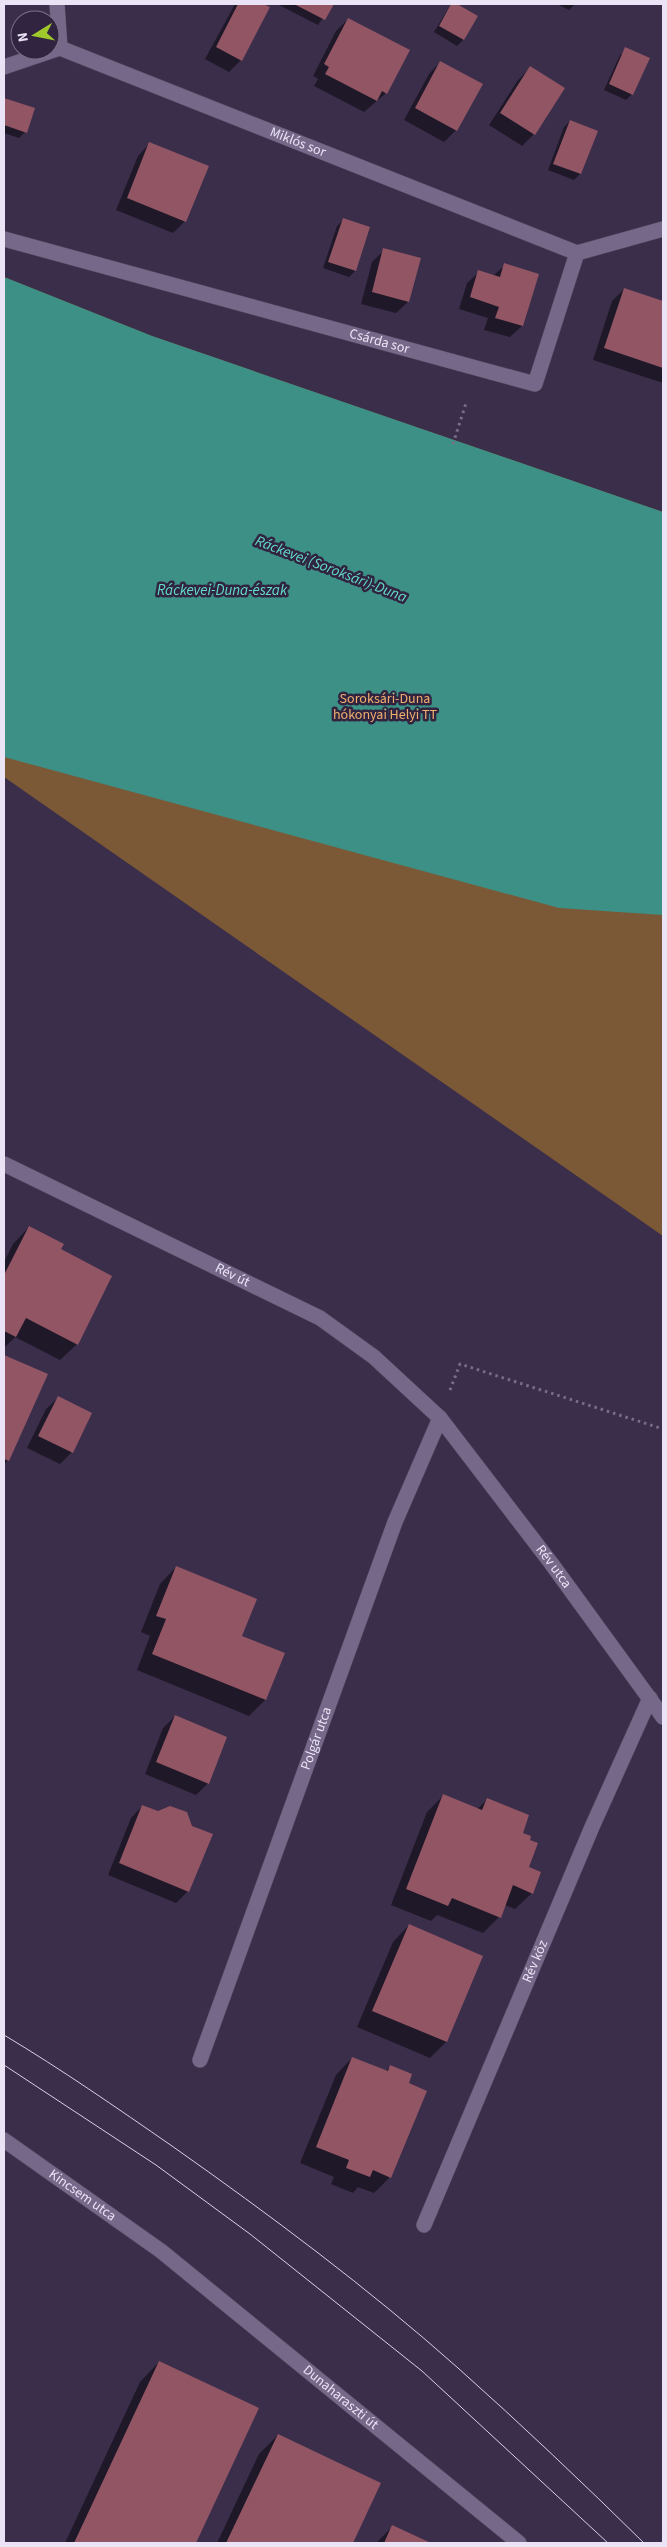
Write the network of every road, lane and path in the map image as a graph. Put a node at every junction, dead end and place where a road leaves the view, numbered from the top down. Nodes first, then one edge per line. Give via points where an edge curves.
1 (60, 48) edge
2 (25, 60) edge
3 (4, 67) edge
4 (663, 229) edge
5 (4, 239) edge
6 (576, 253) junction
7 (466, 403) dead end
8 (453, 444) dead end
9 (4, 1164) edge
10 (440, 1418) junction
11 (663, 1429) edge
12 (650, 1698) junction
13 (663, 1717) edge
14 (200, 2060) dead end
15 (4, 2140) edge
16 (424, 2225) dead end
17 (161, 2251) joint
18 (519, 2543) edge

1 - 6 street, Miklós sor
2 - 3 street
4 - 6 street
5 - 6 street, Csárda sor via 535,384
7 - 8 path
9 - 10 street, Rév út via 320,1318 374,1357
10 - 11 path via 460,1364
10 - 12 street, Rév utca
10 - 14 street, Polgár utca via 395,1522
12 - 13 street, Rév utca
12 - 16 street, Rév köz
15 - 17 street, Kincsem utca
17 - 18 street, Dunaharaszti út

